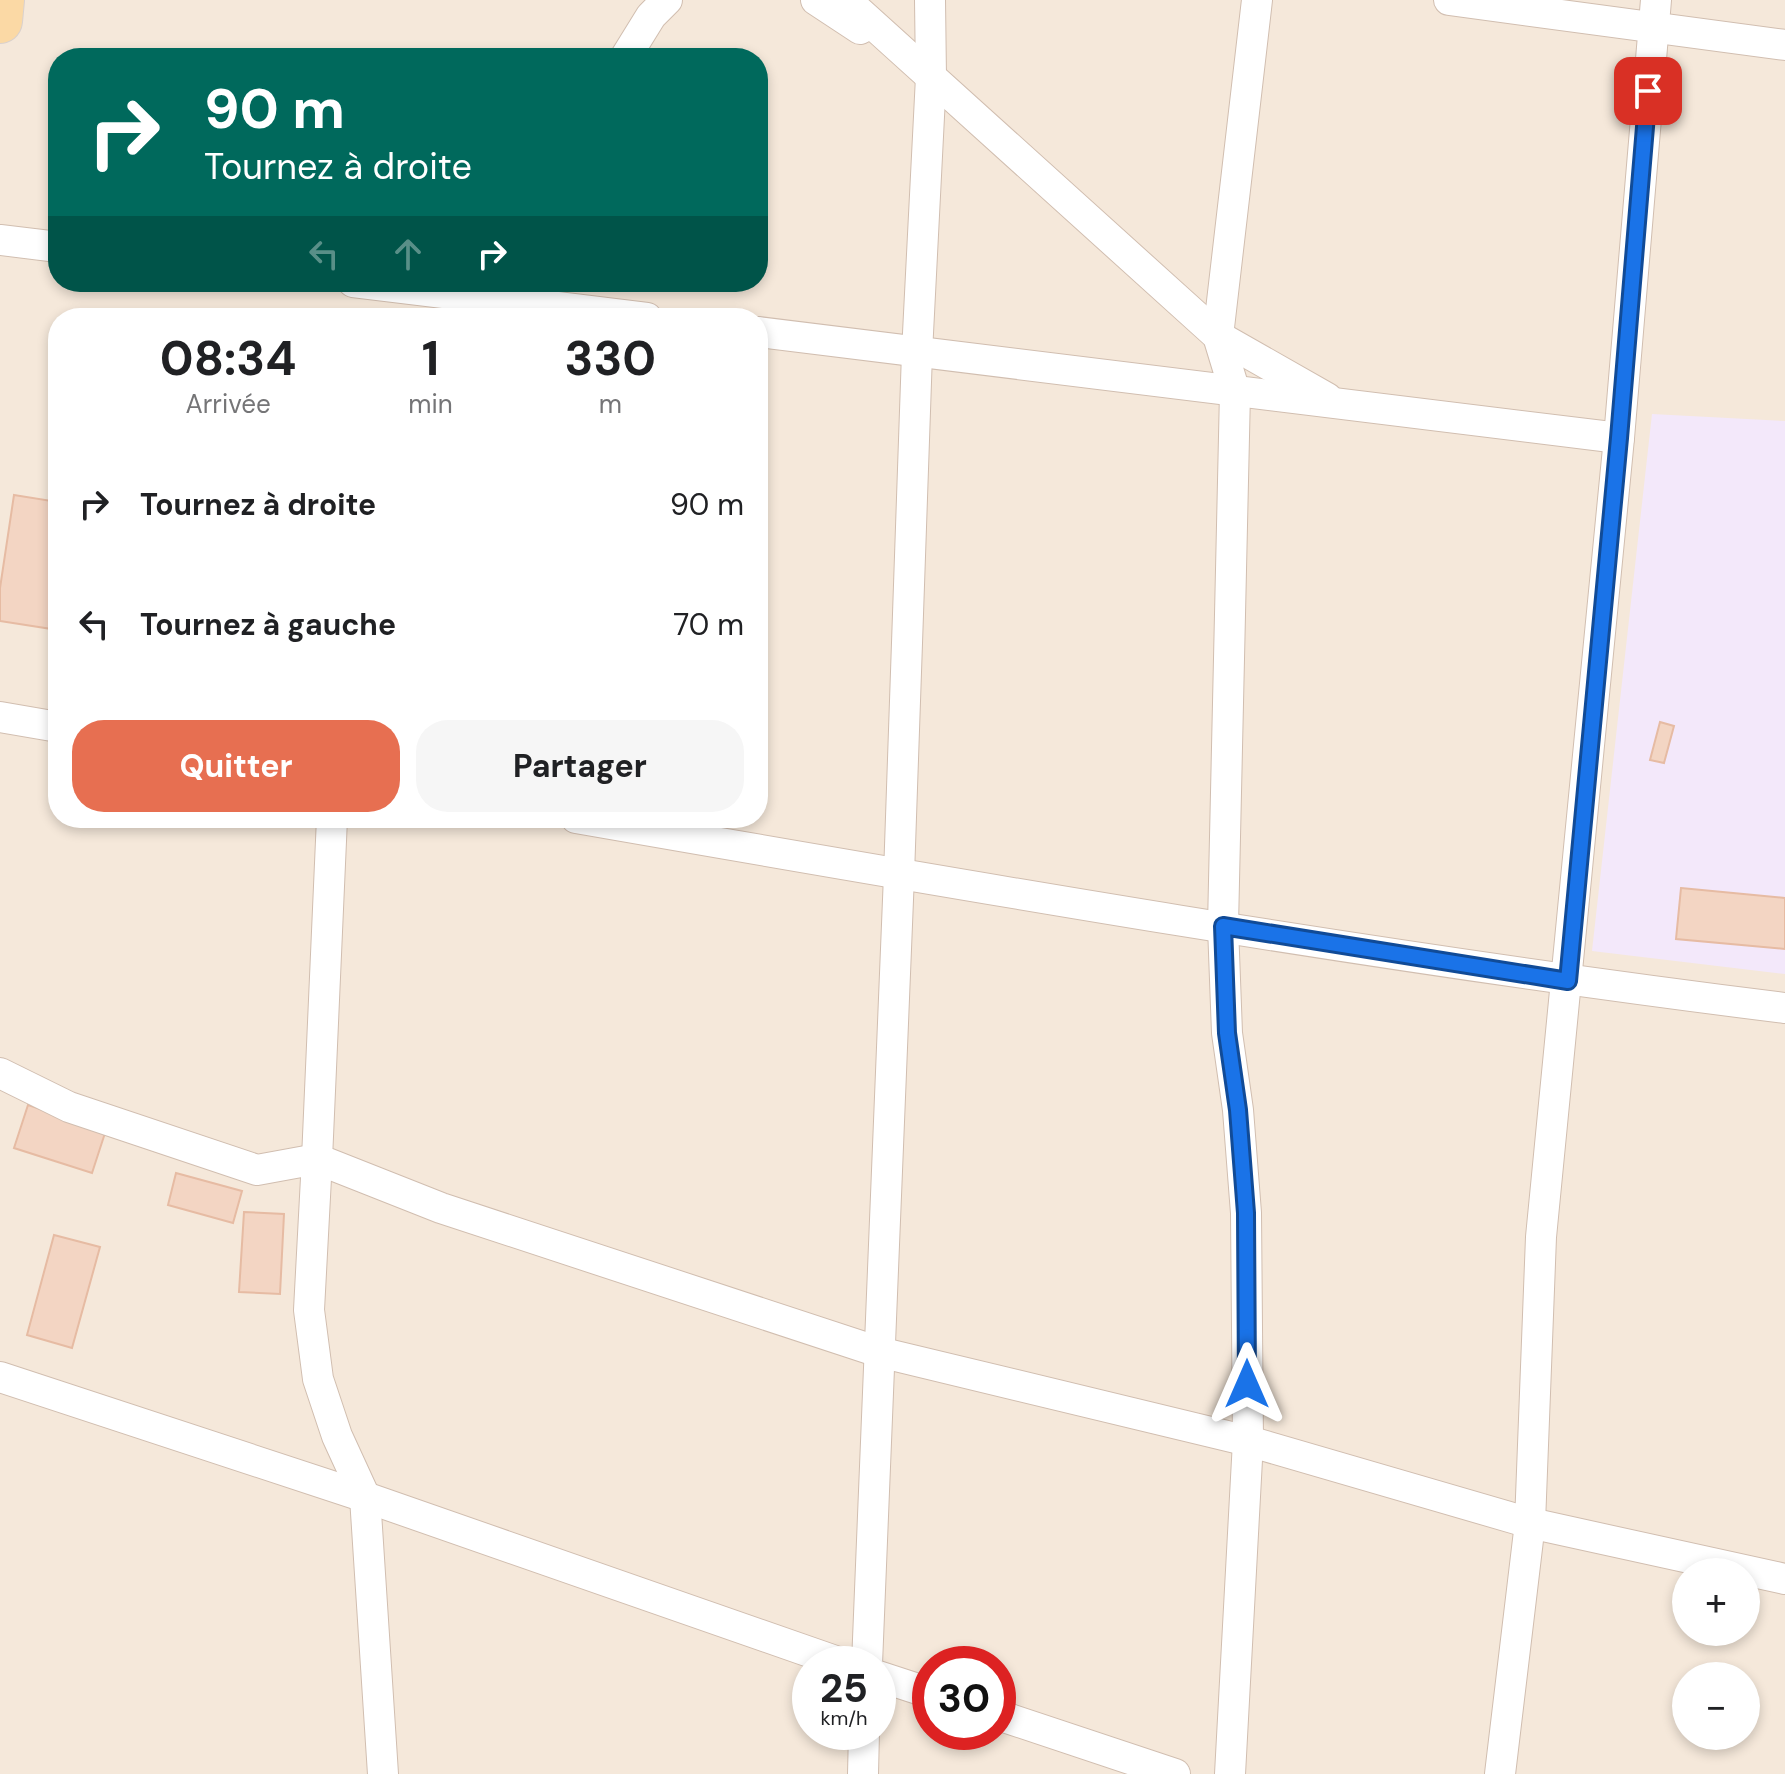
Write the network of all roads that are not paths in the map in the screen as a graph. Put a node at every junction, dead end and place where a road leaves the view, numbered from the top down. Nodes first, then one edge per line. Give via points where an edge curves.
1 (2, 0) edge
2 (667, 0) edge
3 (816, 0) edge
4 (846, 0) edge
5 (930, 0) edge
6 (1257, 0) edge
7 (1449, 0) edge
8 (1654, 14) edge
9 (0, 21) edge
10 (1785, 45) edge
11 (631, 48) edge
12 (931, 77) junction
13 (0, 240) edge
14 (48, 246) edge
15 (443, 292) edge
16 (515, 300) edge
17 (574, 308) edge
18 (768, 333) edge
19 (1218, 336) junction
20 (917, 353) junction
21 (1235, 392) junction
22 (1339, 405) junction
23 (1619, 438) junction
24 (0, 717) edge
25 (48, 725) edge
26 (332, 828) edge
27 (633, 828) edge
28 (899, 875) junction
29 (1223, 926) junction
30 (1568, 981) junction
31 (1785, 1008) edge
32 (0, 1073) edge
33 (317, 1159) junction
34 (879, 1352) junction
35 (0, 1377) edge
36 (1248, 1441) junction
37 (365, 1497) junction
38 (1530, 1523) junction
39 (1785, 1579) edge
40 (792, 1646) edge
41 (868, 1646) edge
42 (1016, 1721) edge
43 (864, 1750) edge
44 (383, 1774) edge
45 (863, 1774) edge
46 (1175, 1774) edge
47 (1230, 1774) edge
48 (1500, 1774) edge

1 - 9 main road
2 - 11 street
3 - 12 street
4 - 12 street
5 - 12 street
6 - 19 street
7 - 8 street
8 - 10 street
8 - 23 street
12 - 19 street
12 - 20 street
13 - 14 street
15 - 16 street
16 - 17 street
18 - 20 street
19 - 21 street
19 - 22 street
20 - 21 street
20 - 28 street
21 - 22 street
21 - 29 street
22 - 23 street
23 - 30 street
24 - 25 street
26 - 33 street
27 - 28 street
28 - 29 street
28 - 34 street
29 - 30 street
29 - 36 street via 1227,1033 1246,1213
30 - 31 street
30 - 38 street via 1541,1237
32 - 33 street via 69,1107 257,1170
33 - 34 street via 441,1208
33 - 37 street via 309,1310 318,1379
34 - 36 street
34 - 41 street
35 - 37 street
36 - 38 street
36 - 47 street
37 - 40 street
37 - 44 street
38 - 39 street
38 - 48 street
42 - 46 street
43 - 45 street

